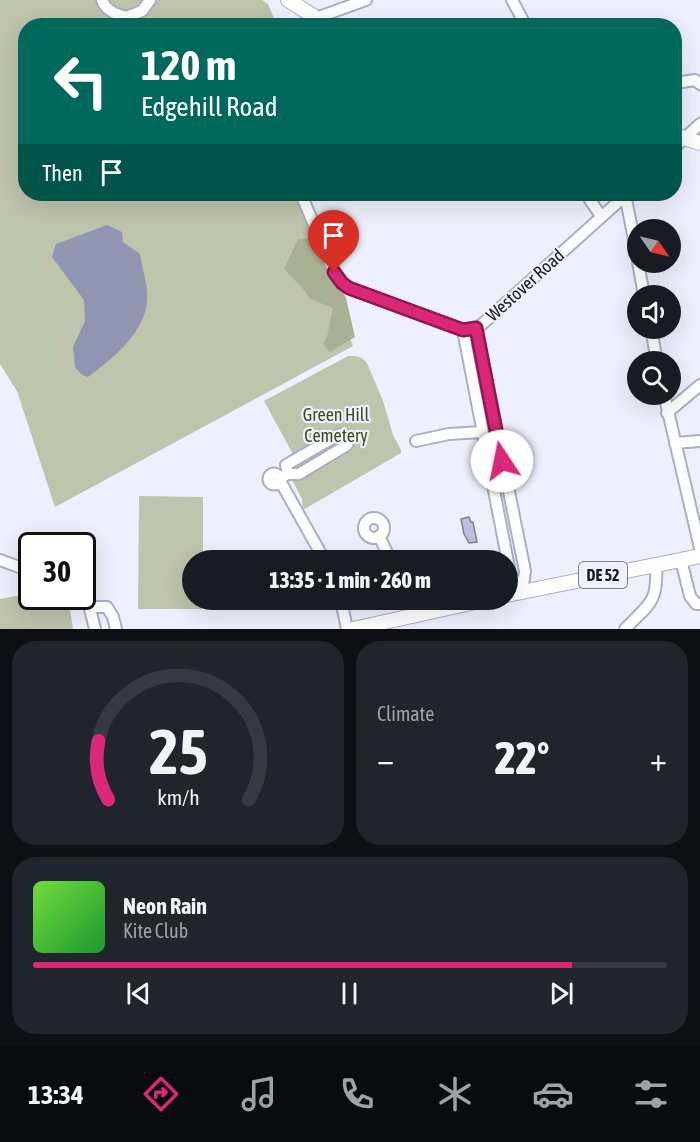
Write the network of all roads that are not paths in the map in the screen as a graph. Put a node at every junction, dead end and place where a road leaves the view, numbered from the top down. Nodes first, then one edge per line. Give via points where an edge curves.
1 (102, 0) edge
2 (150, 0) edge
3 (288, 0) edge
4 (366, 0) edge
5 (513, 0) edge
6 (308, 18) edge
7 (323, 18) edge
8 (522, 18) edge
9 (682, 82) dead end
10 (700, 84) edge
11 (700, 124) edge
12 (682, 137) edge
13 (682, 141) edge
14 (700, 143) edge
15 (304, 201) edge
16 (592, 201) edge
17 (617, 201) edge
18 (626, 201) edge
19 (601, 216) junction
20 (630, 219) edge
21 (476, 328) junction
22 (463, 330) junction
23 (700, 385) edge
24 (666, 405) edge
25 (668, 413) junction
26 (482, 432) junction
27 (416, 441) dead end
28 (700, 441) edge
29 (675, 443) junction
30 (284, 477) junction
31 (379, 536) dead end
32 (700, 548) edge
33 (320, 550) edge
34 (386, 550) edge
35 (700, 556) edge
36 (0, 560) edge
37 (681, 560) junction
38 (656, 565) junction
39 (18, 567) edge
40 (522, 592) junction
41 (518, 593) edge
42 (700, 604) edge
43 (96, 607) edge
44 (91, 610) edge
45 (343, 610) edge
46 (415, 610) edge
47 (436, 610) edge
48 (417, 614) junction
49 (388, 625) edge
50 (94, 629) edge
51 (116, 629) edge
52 (347, 629) edge
53 (353, 629) edge
54 (625, 629) edge

1 - 2 street via 104,7 126,17 142,10
3 - 6 main road
4 - 7 street
5 - 8 street
9 - 10 street via 695,80
11 - 12 street
13 - 14 main road
15 - 22 street via 342,283
16 - 19 street
17 - 19 street, Westover Road
18 - 20 street
19 - 21 street, Westover Road
21 - 22 street
21 - 40 street, Westover Road via 525,571
22 - 26 street
23 - 25 street
24 - 25 street
25 - 29 street
26 - 27 street
26 - 40 street via 510,573
28 - 29 street
29 - 32 street
30 - 30 street via 299,474 346,445 347,436 338,435 286,465
30 - 33 street
31 - 34 street
35 - 37 main road, DE 52
36 - 39 street
37 - 38 main road, DE 52
37 - 42 street via 690,596
38 - 40 main road, DE 52
38 - 54 street via 654,597
40 - 41 main road, DE 52
43 - 51 street via 107,607
44 - 50 street
45 - 52 street
46 - 48 street
47 - 48 main road
48 - 49 main road
49 - 53 main road

